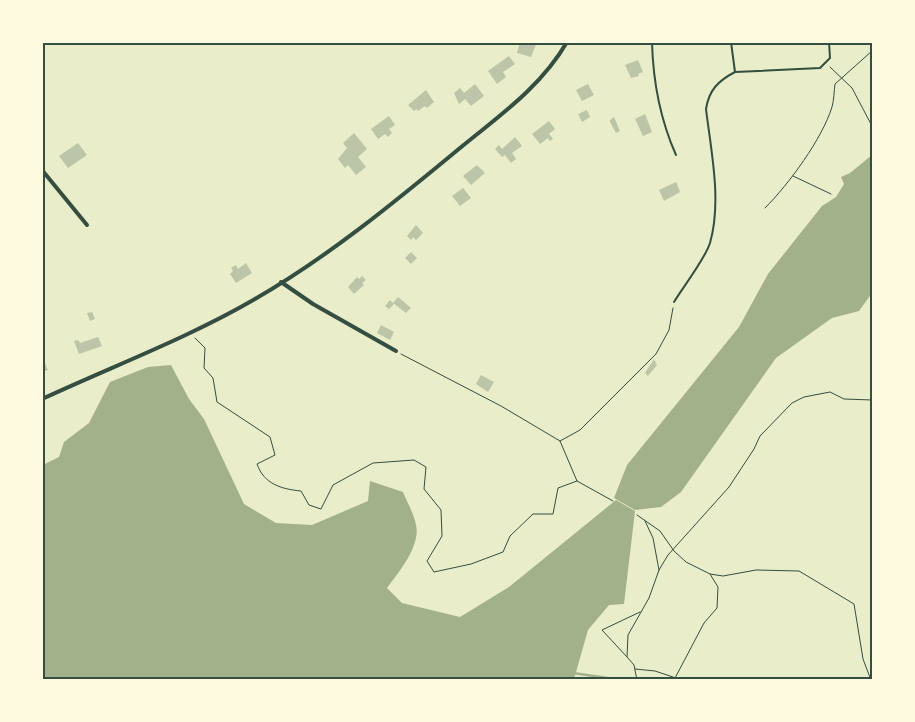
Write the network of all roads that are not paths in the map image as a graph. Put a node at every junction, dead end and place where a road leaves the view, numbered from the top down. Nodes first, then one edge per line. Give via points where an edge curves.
1 (567, 42) edge
2 (652, 42) edge
3 (731, 42) edge
4 (829, 42) edge
5 (735, 72) junction
6 (676, 155) dead end
7 (42, 170) edge
8 (87, 225) dead end
9 (281, 282) junction
10 (674, 302) road end
11 (396, 351) road end
12 (42, 398) edge

1 - 9 street via 555,63 528,92 439,166
2 - 6 lane via 653,75 665,132
3 - 5 lane
4 - 5 lane via 830,58 820,68
5 - 10 lane via 715,86 708,97 706,109 714,223 709,245
7 - 8 street
9 - 11 street
9 - 12 street via 189,332

